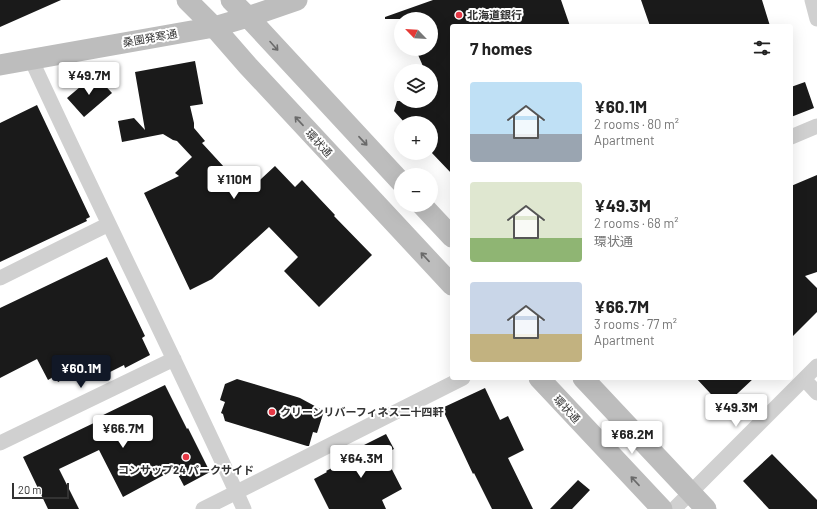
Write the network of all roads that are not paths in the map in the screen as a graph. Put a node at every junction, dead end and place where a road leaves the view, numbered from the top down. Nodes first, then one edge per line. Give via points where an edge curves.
1 (187, 0) edge
2 (231, 0) edge
3 (297, 0) edge
4 (248, 17) junction
5 (214, 27) junction
6 (31, 59) junction
7 (0, 65) edge
8 (817, 126) edge
9 (793, 136) edge
10 (394, 174) edge
11 (429, 212) edge
12 (109, 224) junction
13 (450, 235) edge
14 (0, 278) edge
15 (450, 283) edge
16 (174, 359) junction
17 (817, 366) edge
18 (804, 379) junction
19 (459, 380) edge
20 (541, 380) edge
21 (585, 380) edge
22 (817, 394) edge
23 (0, 443) edge
24 (236, 493) junction
25 (690, 493) junction
26 (203, 509) edge
27 (244, 509) edge
28 (662, 509) edge
29 (674, 509) edge
30 (706, 509) edge

1 - 5 street, 環状通
2 - 4 street
3 - 4 street, 桑園発寒通
4 - 5 street, 桑園発寒通
4 -> 10 street
5 - 6 street, 桑園発寒通
15 -> 5 street, 環状通
6 - 7 street, 桑園発寒通
6 - 12 street
8 - 9 street
11 - 13 street
12 - 14 street
12 - 16 street
16 - 23 street
16 - 24 street
17 - 18 street
18 - 22 street
18 - 25 street
19 - 24 street
28 -> 20 street, 環状通
21 - 25 street
24 - 26 street
24 - 27 street
25 - 29 street
25 - 30 street

